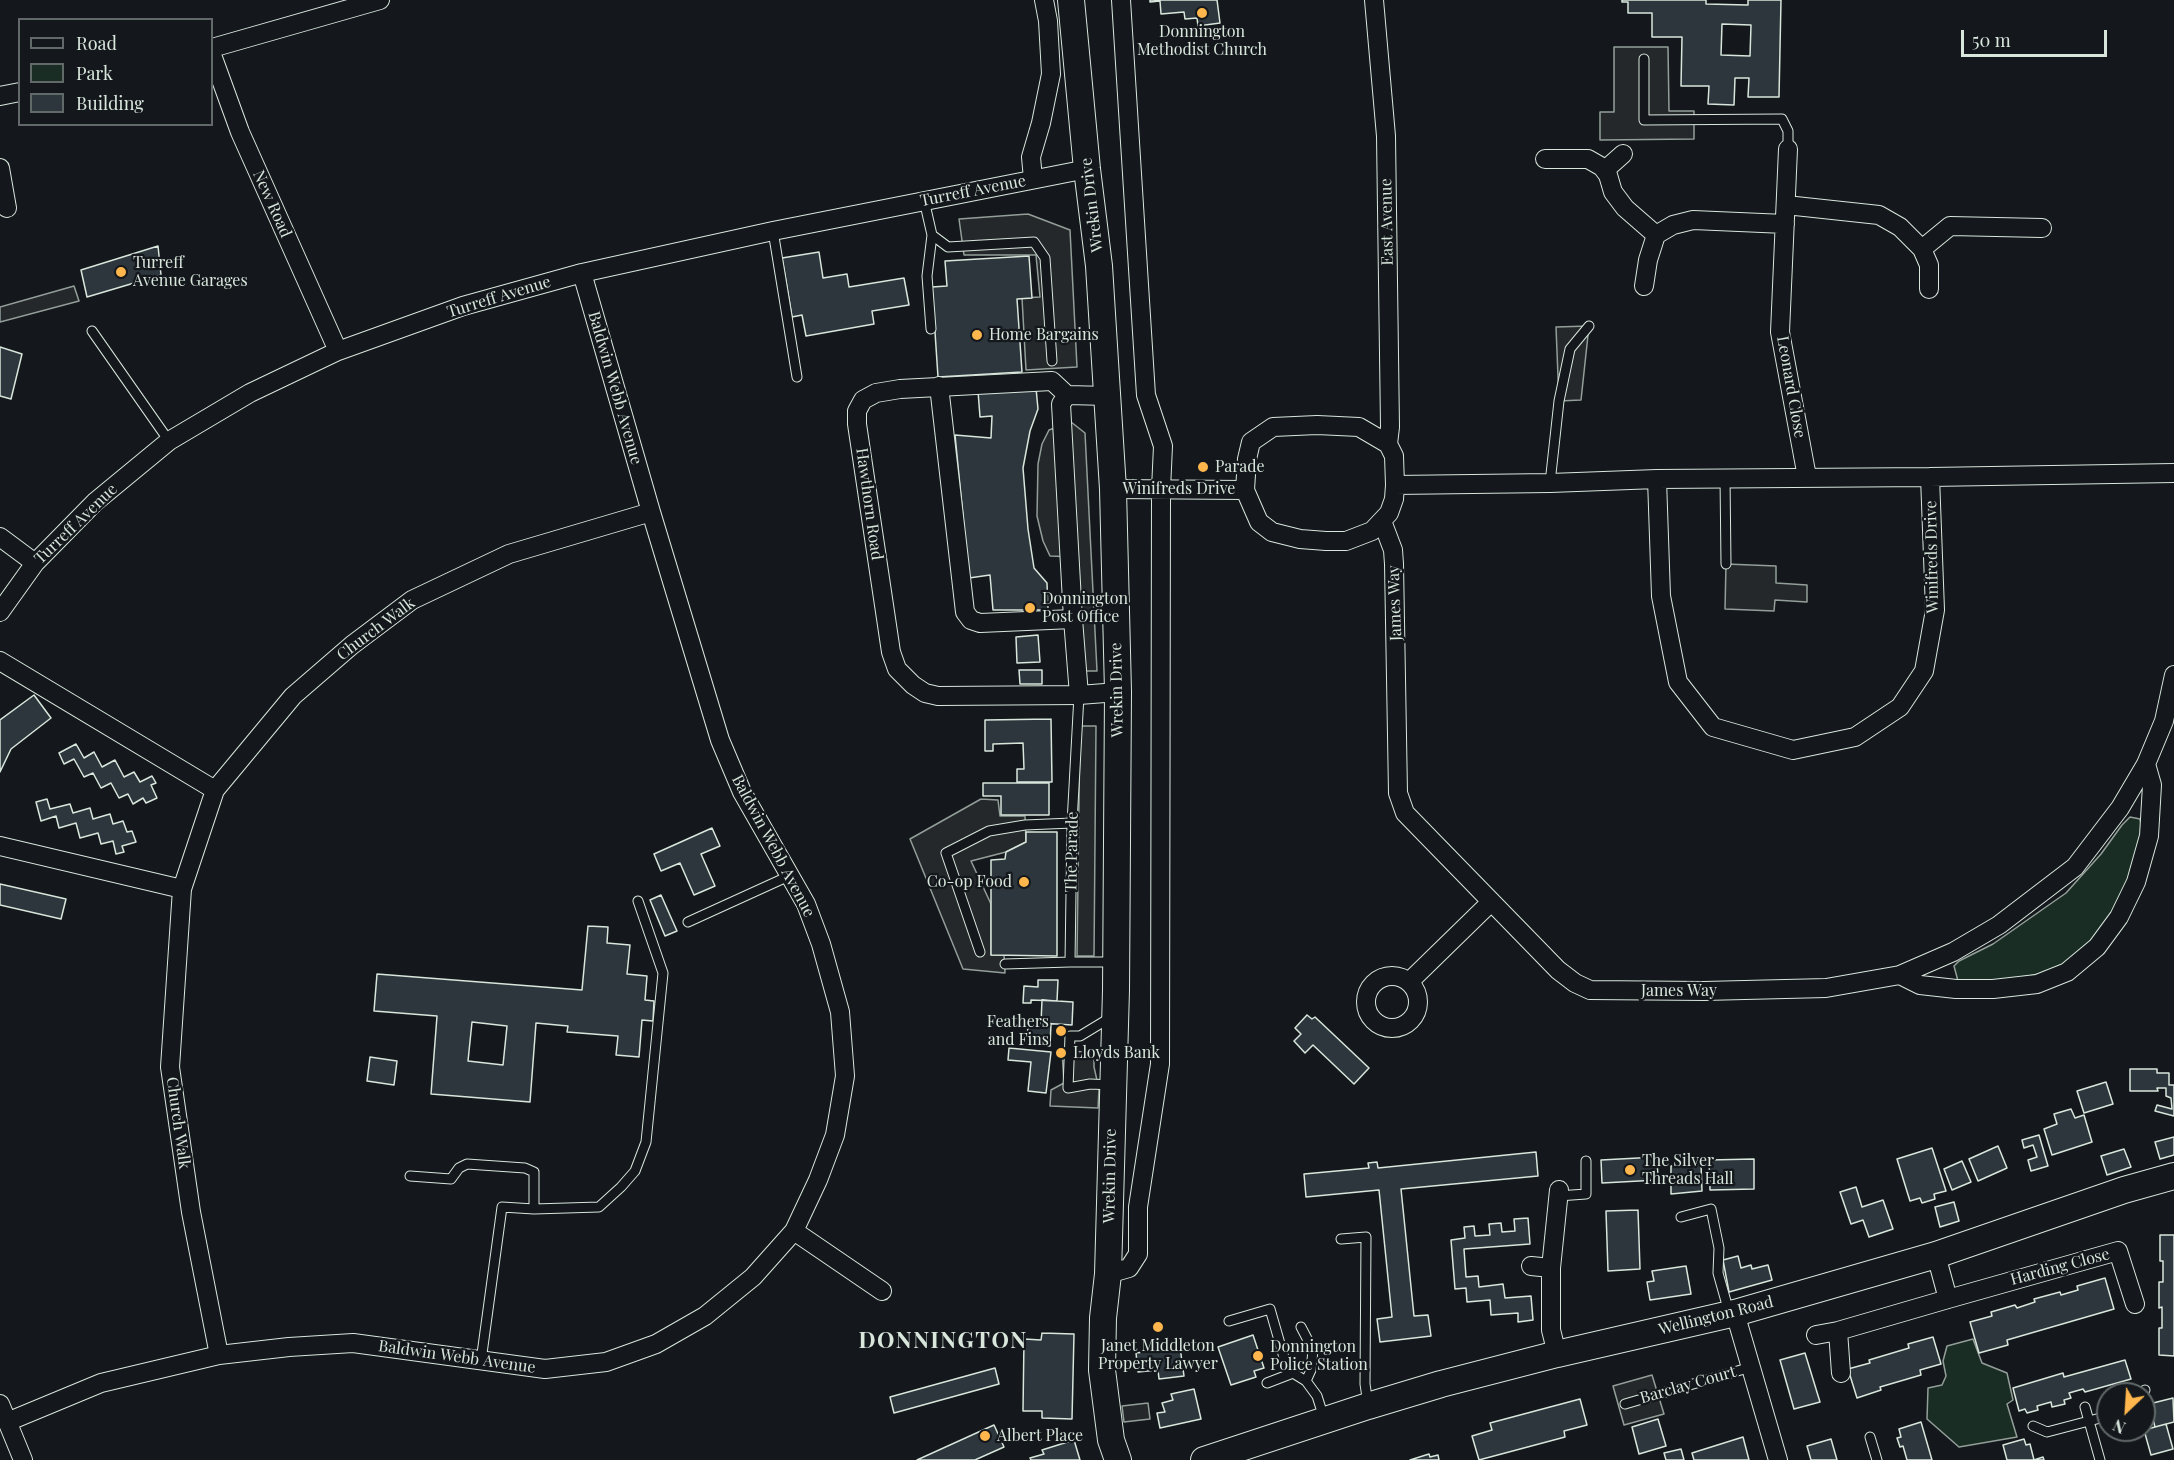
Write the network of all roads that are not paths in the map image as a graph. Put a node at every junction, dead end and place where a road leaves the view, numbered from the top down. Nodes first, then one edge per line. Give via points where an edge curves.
1 (380, 0) edge
2 (1044, 0) edge
3 (1071, 0) edge
4 (1121, 0) edge
5 (1374, 0) edge
6 (213, 48) edge
7 (213, 58) edge
8 (1644, 59) dead end
9 (18, 92) edge
10 (0, 96) edge
11 (1788, 149) joint
12 (1623, 154) dead end
13 (1545, 159) dead end
14 (0, 168) edge
15 (1087, 169) junction
16 (1605, 170) junction
17 (1033, 179) junction
18 (924, 200) junction
19 (1786, 205) junction
20 (7, 208) dead end
21 (1785, 224) junction
22 (2042, 228) dead end
23 (773, 231) junction
24 (1656, 234) junction
25 (932, 236) junction
26 (1922, 249) junction
27 (582, 273) junction
28 (1644, 286) dead end
29 (1929, 289) dead end
30 (1589, 326) dead end
31 (931, 328) dead end
32 (92, 331) dead end
33 (338, 351) junction
34 (1052, 361) dead end
35 (797, 377) dead end
36 (939, 386) junction
37 (1067, 394) junction
38 (1108, 396) junction
39 (169, 441) junction
40 (1388, 444) junction
41 (2174, 473) edge
42 (1807, 477) junction
43 (1930, 477) junction
44 (1725, 478) junction
45 (1657, 479) junction
46 (1550, 483) junction
47 (1395, 485) junction
48 (1113, 489) junction
49 (1161, 489) junction
50 (1245, 490) junction
51 (651, 512) junction
52 (1382, 521) junction
53 (0, 537) edge
54 (35, 563) junction
55 (1726, 564) dead end
56 (0, 612) edge
57 (1073, 619) junction
58 (0, 661) edge
59 (2174, 675) edge
60 (1118, 692) junction
61 (1079, 695) junction
62 (2146, 764) junction
63 (215, 790) junction
64 (1072, 823) junction
65 (0, 846) edge
66 (789, 876) junction
67 (182, 889) junction
68 (638, 900) dead end
69 (1491, 902) junction
70 (688, 922) dead end
71 (980, 952) dead end
72 (1070, 962) junction
73 (1117, 962) junction
74 (1005, 964) dead end
75 (1900, 975) junction
76 (1409, 982) dead end
77 (1116, 1014) junction
78 (1112, 1085) junction
79 (1587, 1161) dead end
80 (410, 1176) dead end
81 (2174, 1176) edge
82 (1559, 1193) joint
83 (534, 1209) junction
84 (1681, 1217) dead end
85 (794, 1231) junction
86 (1341, 1239) dead end
87 (1936, 1255) junction
88 (1531, 1266) dead end
89 (1551, 1268) junction
90 (1108, 1274) junction
91 (882, 1291) dead end
92 (1948, 1299) junction
93 (2135, 1304) dead end
94 (1732, 1314) junction
95 (1228, 1321) dead end
96 (1301, 1327) dead end
97 (1838, 1331) junction
98 (1816, 1335) dead end
99 (219, 1354) junction
100 (1557, 1354) junction
101 (481, 1361) junction
102 (1751, 1367) junction
103 (1293, 1373) junction
104 (1841, 1373) dead end
105 (1306, 1381) junction
106 (1267, 1383) dead end
107 (0, 1404) edge
108 (1625, 1404) dead end
109 (1368, 1406) junction
110 (2085, 1407) dead end
111 (1325, 1420) junction
112 (2096, 1420) edge
113 (7, 1422) junction
114 (2088, 1422) junction
115 (2033, 1426) dead end
116 (1870, 1437) dead end
117 (1247, 1451) edge
118 (23, 1460) edge
119 (1119, 1460) edge
120 (1204, 1460) edge
121 (1778, 1460) edge
122 (1877, 1460) edge
123 (2100, 1460) edge

1 - 6 street
2 - 17 street via 1051,74 1031,157
3 - 15 street, Wrekin Drive
4 - 49 street, Wrekin Drive via 1146,395 1163,446
5 - 40 street, East Avenue via 1386,136
7 - 33 street, New Road via 240,132
8 - 11 lane via 1644,120 1782,119 1788,131
9 - 10 street
11 - 19 street, Leonard Close
12 - 16 street
13 - 16 street via 1588,159
14 - 20 street
15 - 17 street, Turreff Avenue
15 - 38 street, Wrekin Drive via 1099,266
16 - 24 street via 1613,192 1625,208
17 - 18 street, Turreff Avenue
18 - 23 street, Turreff Avenue
18 - 25 lane
19 - 21 street, Leonard Close
19 - 26 street via 1879,215 1900,227
21 - 24 street via 1693,220
21 - 42 street, Leonard Close via 1780,332
22 - 26 street via 1950,226
23 - 27 street, Turreff Avenue
23 - 35 lane
24 - 28 street
25 - 31 lane via 927,276
25 - 34 lane via 948,247 1034,242 1045,258
26 - 29 street via 1929,265
27 - 33 street, Turreff Avenue via 463,306
27 - 51 street, Baldwin Webb Avenue
30 - 46 lane via 1570,349 1559,401
32 - 39 lane
33 - 39 street, Turreff Avenue via 250,393
36 - 37 street, Hawthorn Road via 1052,381
36 - 57 street via 965,612 980,623
36 - 61 street, Hawthorn Road via 876,393 863,400 857,411 891,652 897,669 925,693 938,696
37 - 38 street, Hawthorn Road
37 - 57 street, The Parade via 1061,404
38 - 48 street, Wrekin Drive
39 - 54 street, Turreff Avenue via 95,502
40 - 47 street via 1394,456
40 - 50 street, Winifreds Drive via 1359,427 1273,427 1251,442
41 - 43 street, Winifreds Drive
42 - 43 street, Winifreds Drive
42 - 44 street, Winifreds Drive
43 - 45 street, Winifreds Drive via 1935,610 1923,672 1900,707 1855,737 1793,750 1713,727 1678,682 1661,596
44 - 45 street, Winifreds Drive
44 - 55 lane
45 - 46 street, Winifreds Drive
46 - 47 street, Winifreds Drive
47 - 52 street via 1389,513
48 - 49 street, Winifreds Drive
48 - 60 street, Wrekin Drive
49 - 50 street, Winifreds Drive
49 - 90 street, Wrekin Drive via 1160,1064 1138,1207 1138,1254 1129,1268
50 - 52 street, Winifreds Drive via 1259,522 1272,532 1300,539 1346,541 1372,531
51 - 63 street, Church Walk via 509,554 412,600 293,696
51 - 66 street, Baldwin Webb Avenue via 720,740 742,792
52 - 69 street, James Way via 1394,564 1398,794 1405,813
53 - 54 street
54 - 56 street, Turreff Avenue
57 - 61 street, The Parade
58 - 63 street
59 - 62 street, James Way via 2164,722
60 - 61 street
60 - 73 street, Wrekin Drive
61 - 64 lane, The Parade
62 - 75 street, James Way via 2120,808 2074,867 1999,925 1953,952
62 - 75 street via 2152,785 2149,836 2136,882 2119,917 2097,947 2067,972 2037,984 1956,989 1920,985
63 - 67 street, Church Walk
64 - 71 lane via 989,831 946,853
64 - 72 lane, The Parade
65 - 67 street
66 - 70 lane
66 - 85 street, Baldwin Webb Avenue via 806,904 840,1012 846,1076 835,1135
67 - 99 street, Church Walk via 170,1067 191,1212
68 - 83 lane via 663,973 646,1142 634,1171 599,1207
69 - 75 street, James Way via 1558,970 1590,990 1826,988
69 - 76 street
72 - 73 lane
72 - 74 lane
73 - 77 street, Wrekin Drive
77 - 78 street, Wrekin Drive
77 - 78 lane via 1080,1036 1070,1036 1068,1088
78 - 90 street, Wrekin Drive
79 - 82 lane via 1586,1194
80 - 83 lane via 451,1179 466,1164 525,1167 534,1172
81 - 87 street, Wellington Road
82 - 89 street
83 - 101 lane via 502,1208
84 - 94 lane via 1711,1209 1719,1248 1718,1273
85 - 91 street
85 - 101 street, Baldwin Webb Avenue via 753,1277 729,1297 656,1344 606,1362 545,1369
86 - 109 lane via 1366,1237
87 - 92 street
87 - 94 street, Wellington Road
88 - 89 street
89 - 100 street via 1551,1330
90 - 119 street, Wrekin Drive via 1102,1370 1111,1440
92 - 93 street, Harding Close via 2118,1251
92 - 97 street, Harding Close
94 - 100 street, Wellington Road
94 - 102 street, Barclay Court
95 - 103 lane via 1270,1309 1285,1361
96 - 105 lane via 1313,1350
97 - 98 street, Harding Close
97 - 104 street
99 - 101 street, Baldwin Webb Avenue via 353,1343
99 - 113 street, Baldwin Webb Avenue via 101,1383
100 - 109 street, Wellington Road
102 - 108 lane, Barclay Court
102 - 121 street, Barclay Court
103 - 105 lane
103 - 106 lane
105 - 111 lane via 1317,1396
107 - 113 street
109 - 111 street, Wellington Road
110 - 114 lane
111 - 117 street, Wellington Road
112 - 114 lane
113 - 118 street
114 - 115 lane via 2047,1432
114 - 123 lane
116 - 122 lane
117 - 120 street, Wellington Road

